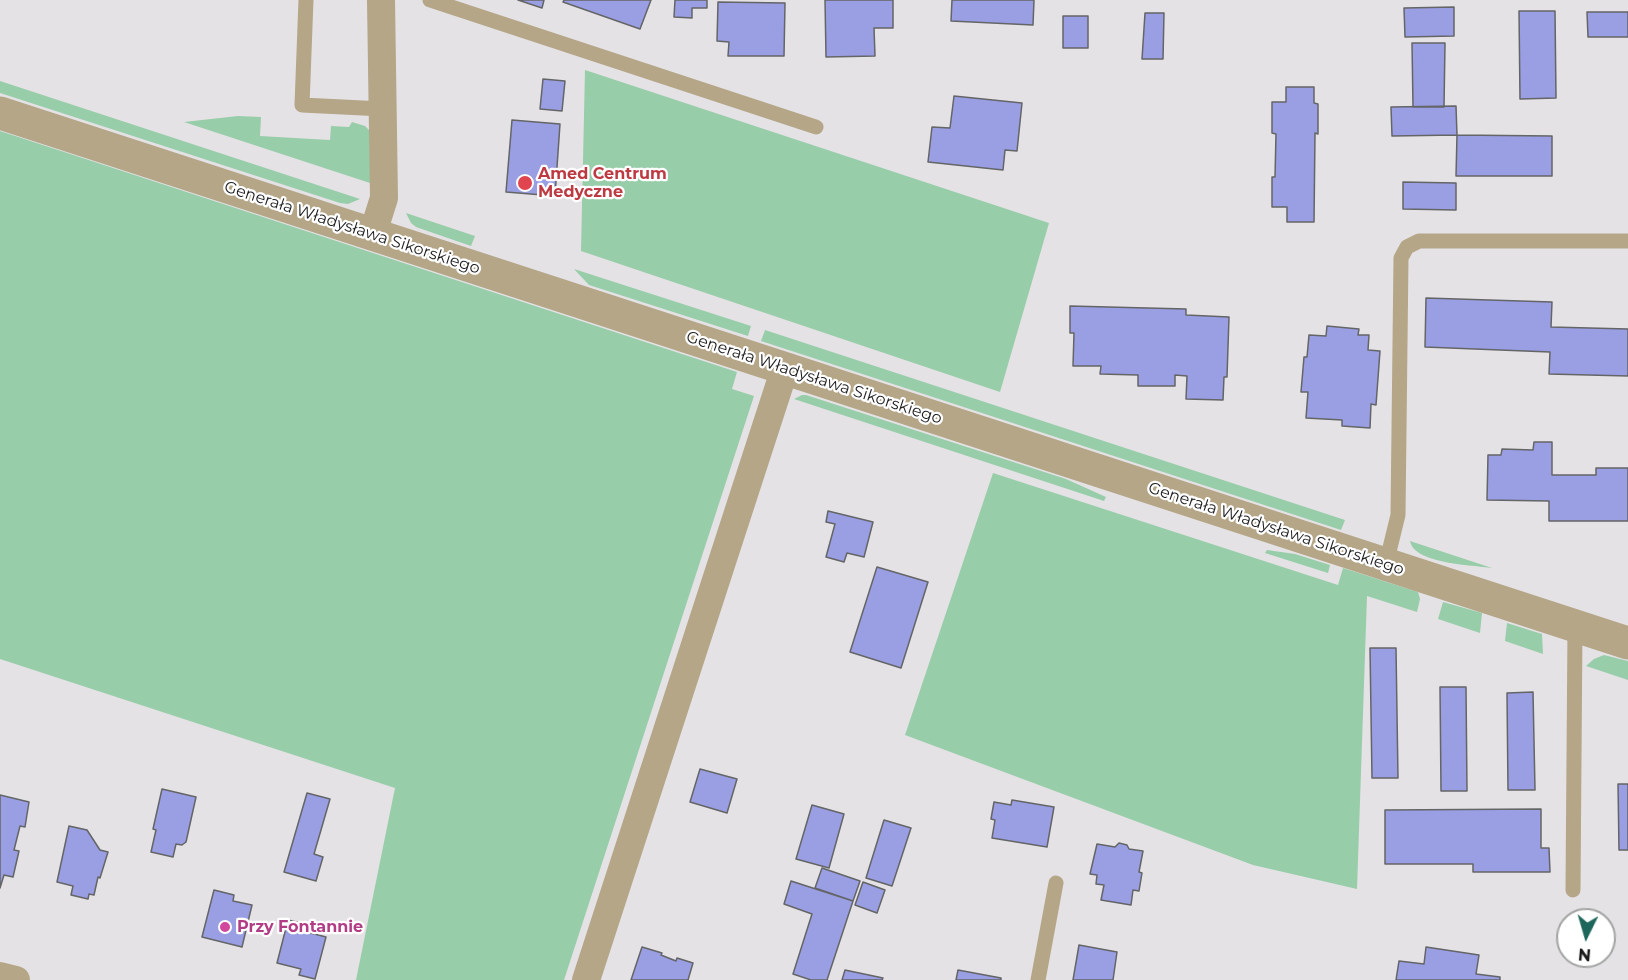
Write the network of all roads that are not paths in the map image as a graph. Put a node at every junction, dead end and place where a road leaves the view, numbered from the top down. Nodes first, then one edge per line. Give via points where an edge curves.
1 (306, 0) edge
2 (381, 0) edge
3 (430, 0) edge
4 (383, 109) junction
5 (0, 113) edge
6 (816, 127) dead end
7 (372, 236) junction
8 (1628, 241) edge
9 (785, 368) junction
10 (1386, 564) junction
11 (1575, 626) junction
12 (1628, 643) edge
13 (1056, 883) dead end
14 (1573, 890) dead end
15 (0, 976) edge
16 (16, 980) edge
17 (586, 980) edge
18 (1038, 980) edge

1 - 4 lane via 302,105
2 - 4 street
3 - 6 lane
4 - 7 street via 384,198
5 - 7 street, Generała Władysława Sikorskiego
7 - 9 street, Generała Władysława Sikorskiego
8 - 10 lane via 1419,241 1407,247 1401,258 1398,515
9 - 10 street, Generała Władysława Sikorskiego
9 - 17 street
10 - 11 street, Generała Władysława Sikorskiego
11 - 12 street, Generała Władysława Sikorskiego
11 - 14 lane
13 - 18 lane
15 - 16 street

